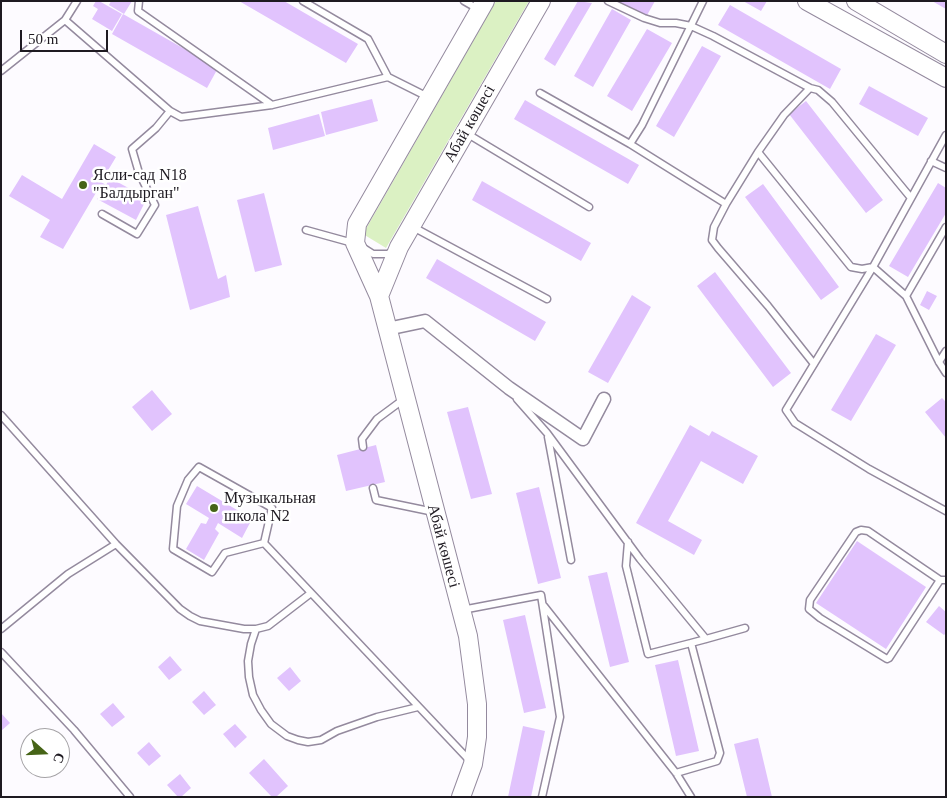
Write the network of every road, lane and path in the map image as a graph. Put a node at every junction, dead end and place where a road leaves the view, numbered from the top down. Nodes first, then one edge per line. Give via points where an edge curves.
1 (77, 1) edge
2 (139, 1) edge
3 (303, 1) edge
4 (464, 1) edge
5 (541, 1) edge
6 (608, 1) edge
7 (703, 1) edge
8 (807, 1) edge
9 (856, 1) edge
10 (482, 6) edge
11 (65, 20) junction
12 (691, 26) junction
13 (946, 54) edge
14 (1, 71) edge
15 (388, 77) junction
16 (946, 78) edge
17 (810, 88) junction
18 (540, 94) dead end
19 (429, 98) junction
20 (272, 105) junction
21 (170, 111) junction
22 (465, 132) junction
23 (946, 135) edge
24 (630, 144) junction
25 (758, 152) junction
26 (931, 161) junction
27 (946, 168) edge
28 (911, 198) junction
29 (726, 204) junction
30 (589, 207) dead end
31 (102, 214) dead end
32 (412, 226) junction
33 (946, 227) edge
34 (306, 230) dead end
35 (355, 243) junction
36 (398, 247) junction
37 (873, 267) junction
38 (379, 296) junction
39 (906, 296) junction
40 (547, 299) dead end
41 (387, 329) junction
42 (946, 351) edge
43 (939, 362) junction
44 (814, 364) junction
45 (946, 373) edge
46 (509, 388) junction
47 (405, 398) junction
48 (604, 399) dead end
49 (1, 415) edge
50 (548, 433) junction
51 (363, 447) dead end
52 (373, 488) dead end
53 (946, 511) edge
54 (435, 512) junction
55 (628, 542) junction
56 (264, 543) junction
57 (116, 544) junction
58 (571, 560) dead end
59 (943, 580) edge
60 (311, 593) junction
61 (543, 605) junction
62 (460, 610) junction
63 (745, 628) dead end
64 (1, 629) edge
65 (256, 629) junction
66 (706, 639) junction
67 (691, 643) junction
68 (1, 652) edge
69 (418, 707) junction
70 (473, 764) junction
71 (676, 773) junction
72 (130, 797) edge
73 (461, 797) edge
74 (542, 797) edge
75 (691, 797) edge

1 - 11 lane
2 - 20 lane via 138,11
3 - 15 lane via 368,39
4 - 10 lane
5 - 22 street, Абай көшесі
6 - 12 lane via 660,23
7 - 12 lane
8 - 16 street
9 - 13 street
10 - 19 street
11 - 14 lane
11 - 21 lane
12 - 17 lane
12 - 24 lane
15 - 19 lane
15 - 20 lane
17 - 25 lane via 784,115
17 - 28 lane via 818,90 832,102
18 - 24 lane
19 - 35 street via 357,224
20 - 21 lane via 181,117
21 - 31 lane via 132,149 154,205 137,234
22 - 30 lane
22 - 32 street, Абай көшесі
23 - 26 lane
24 - 29 lane
25 - 29 lane
25 - 37 lane via 852,267 862,270
26 - 27 lane
26 - 28 lane
28 - 37 lane
29 - 44 lane via 714,227 712,240
32 - 36 street, Абай көшесі
32 - 40 lane
33 - 39 lane
34 - 35 lane
35 - 36 lane via 373,254 388,254
35 - 38 street, Абай көшесі
36 - 38 street, Абай көшесі
37 - 39 lane
37 - 44 lane
38 - 41 street, Абай көшесі
39 - 43 lane
41 - 46 street via 425,321
41 - 47 street, Абай көшесі
42 - 43 lane
43 - 45 lane
44 - 53 lane via 786,410 795,423
46 - 48 street via 583,439
46 - 50 lane
47 - 51 lane via 377,419 362,439
47 - 54 street, Абай көшесі
49 - 57 lane
50 - 55 lane
50 - 58 lane
52 - 54 lane via 376,500
54 - 62 street, Абай көшесі
55 - 66 lane
55 - 67 lane via 626,566 648,654
56 - 56 lane via 225,553 212,572 173,549 177,506 188,480 199,467 272,508
56 - 60 lane
57 - 64 lane via 68,574
57 - 65 lane via 190,616 200,621
59 - 59 lane via 868,531 861,530 856,532 810,600 809,609 887,659
60 - 65 lane via 268,626
60 - 69 lane
61 - 62 lane via 541,595
61 - 71 lane
61 - 74 lane via 560,717
62 - 70 street, Абай көшесі via 468,636 477,704
63 - 66 lane
65 - 69 lane via 248,661 253,695 271,724 287,736 308,742 321,740 377,717
66 - 67 lane
67 - 71 lane via 720,753 717,761
68 - 72 lane via 74,730
69 - 70 lane
70 - 73 street, Абай көшесі
71 - 75 lane

